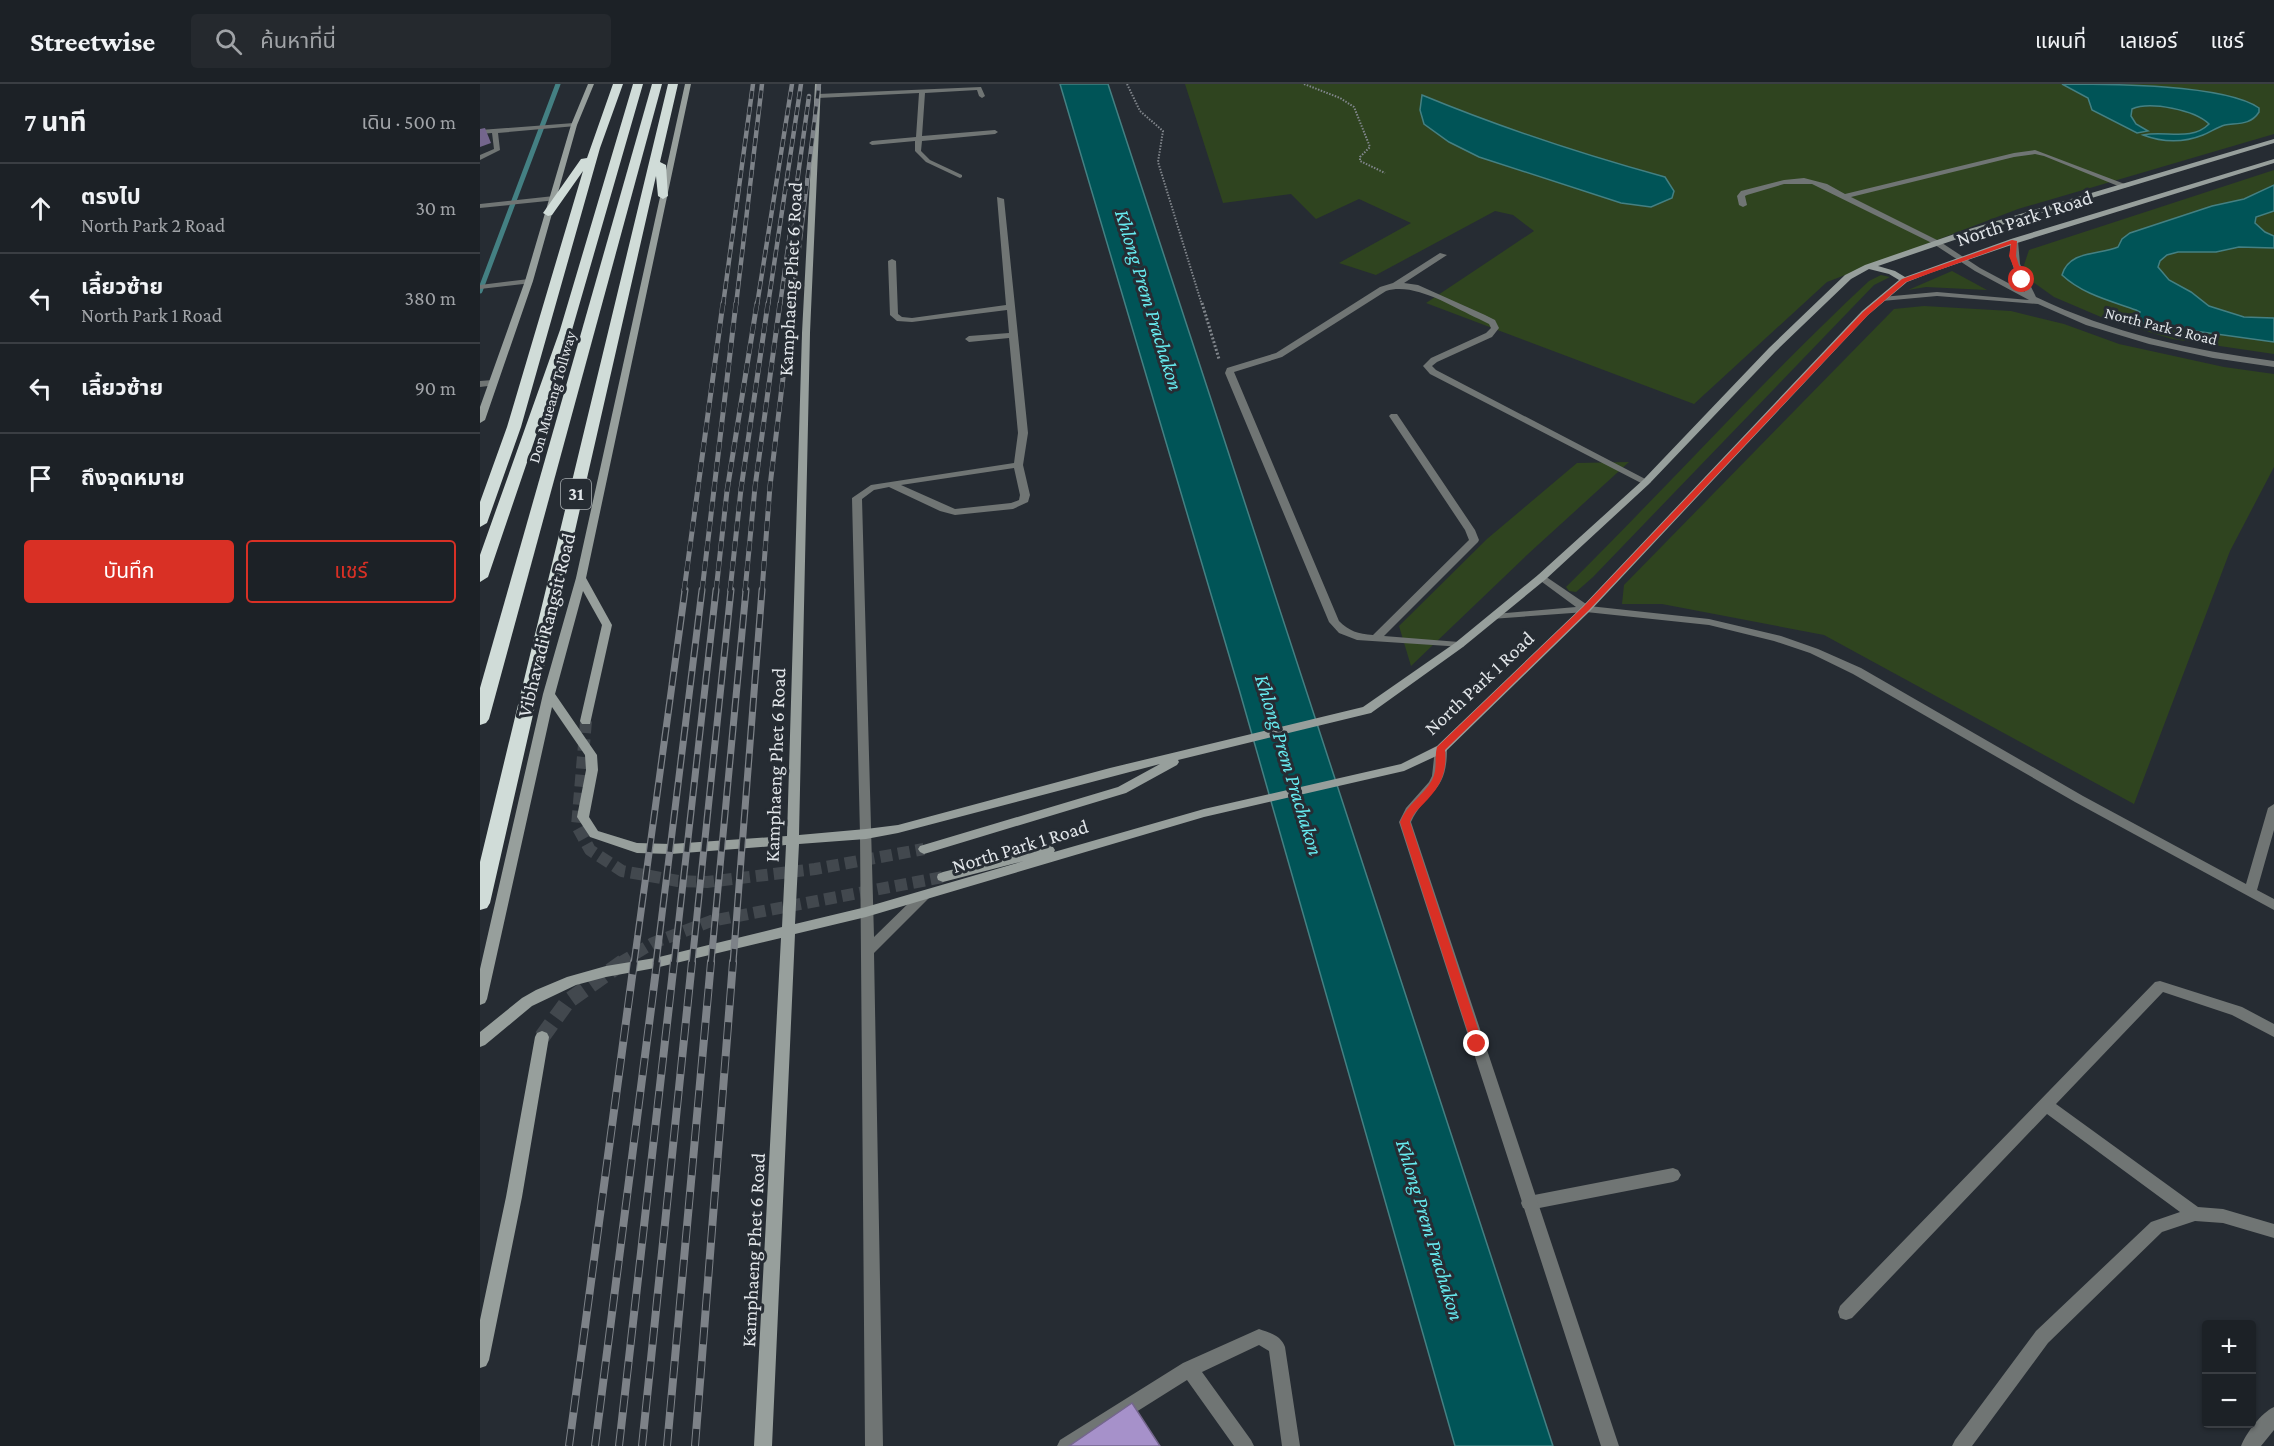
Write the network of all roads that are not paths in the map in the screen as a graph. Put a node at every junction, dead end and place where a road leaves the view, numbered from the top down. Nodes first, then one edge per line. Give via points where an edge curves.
1 (591, 84) edge
2 (618, 84) edge
3 (638, 84) edge
4 (657, 84) edge
5 (673, 84) edge
6 (688, 84) edge
7 (903, 84) edge
8 (818, 90) edge
9 (922, 92) junction
10 (899, 93) junction
11 (982, 96) dead end
12 (574, 125) junction
13 (480, 132) edge
14 (995, 132) dead end
15 (495, 133) junction
16 (919, 139) junction
17 (2274, 141) edge
18 (661, 142) junction
19 (872, 142) dead end
20 (595, 148) junction
21 (480, 158) edge
22 (2274, 161) edge
23 (960, 176) dead end
24 (2126, 186) junction
25 (663, 196) junction
26 (1845, 196) junction
27 (554, 198) junction
28 (1000, 200) dead end
29 (1743, 205) dead end
30 (480, 206) edge
31 (548, 213) junction
32 (1969, 232) junction
33 (2014, 241) junction
34 (1936, 243) junction
35 (1993, 248) junction
36 (1443, 255) dead end
37 (1959, 259) junction
38 (892, 261) dead end
39 (1868, 267) junction
40 (1904, 280) junction
41 (529, 282) junction
42 (1396, 285) junction
43 (480, 286) edge
44 (2031, 298) junction
45 (1882, 299) junction
46 (2045, 304) junction
47 (1009, 307) junction
48 (1013, 335) junction
49 (969, 339) dead end
50 (2274, 364) edge
51 (493, 383) junction
52 (480, 384) edge
53 (1394, 416) dead end
54 (480, 420) edge
55 (1018, 465) junction
56 (1646, 482) junction
57 (890, 484) junction
58 (480, 523) edge
59 (480, 577) edge
60 (1542, 577) junction
61 (581, 578) junction
62 (1586, 609) junction
63 (1495, 617) junction
64 (1375, 639) junction
65 (1459, 645) junction
66 (549, 694) junction
67 (480, 719) edge
68 (586, 721) tunnel mouth
69 (1441, 749) junction
70 (1188, 755) junction
71 (2274, 808) edge
72 (1204, 813) junction
73 (866, 834) junction
74 (793, 838) junction
75 (924, 849) tunnel mouth
76 (943, 877) tunnel mouth
77 (2250, 891) junction
78 (924, 896) junction
79 (480, 903) edge
80 (2274, 905) edge
81 (866, 912) junction
82 (789, 932) junction
83 (868, 951) junction
84 (480, 999) edge
85 (2274, 1031) edge
86 (542, 1037) tunnel mouth
87 (480, 1041) edge
88 (2046, 1105) junction
89 (1673, 1175) dead end
90 (1529, 1203) junction
91 (2195, 1214) junction
92 (2274, 1231) edge
93 (1846, 1312) dead end
94 (480, 1360) edge
95 (1189, 1369) junction
96 (2274, 1416) edge
97 (762, 1446) edge
98 (874, 1446) edge
99 (1066, 1446) edge
100 (1245, 1446) edge
101 (1291, 1446) edge
102 (1610, 1446) edge
103 (1961, 1446) edge
104 (2250, 1446) edge

1 - 12 main road
2 - 20 highway
3 - 59 highway, Don Mueang Tollway via 566,330
4 - 67 highway, Don Mueang Tollway / 31
5 - 18 highway, Vibhavadi Rangsit Road / 31
6 - 25 main road, Vibhavadi Rangsit Road / 31
7 - 10 street
8 - 10 street
8 - 74 main road, Kamphaeng Phet 6 Road via 806,333
9 - 10 street
9 - 11 street via 979,88
9 - 16 street
12 - 15 street
12 - 27 main road
13 - 15 street
14 - 16 street
15 - 21 street via 497,150
16 - 19 street
16 - 23 street via 918,151 928,162
17 - 24 main road, North Park 1 Road
18 - 25 highway
18 - 79 highway, Vibhavadi Rangsit Road / 31
20 - 31 highway
20 - 58 highway via 534,363
22 - 33 main road, North Park 1 Road
24 - 26 street via 2035,152
24 - 32 main road, North Park 1 Road
25 - 61 main road, Vibhavadi Rangsit Road / 31
26 - 29 street, North Park 2 Road via 1814,181 1794,179 1744,193
26 - 34 street, North Park 2 Road
27 - 30 street
27 - 31 main road
28 - 47 street
31 - 41 main road
32 - 34 main road, North Park 1 Road
32 - 35 main road via 1968,238
33 - 35 main road, North Park 1 Road
33 - 44 street via 2016,268
34 - 37 street, North Park 2 Road
34 - 39 main road, North Park 1 Road
35 - 37 main road, North Park 1 Road
36 - 42 street
37 - 40 main road, North Park 1 Road
37 - 44 street, North Park 2 Road
38 - 47 street via 894,315 900,319
39 - 40 main road via 1888,270
39 - 56 main road, North Park 1 Road via 1832,291
40 - 45 main road, North Park 1 Road
41 - 43 street
41 - 51 main road
42 - 56 street via 1415,287 1492,322 1495,328 1489,335 1434,360 1427,366 1433,372
42 - 64 street via 1383,289 1279,355 1229,373 1334,622 1343,631
44 - 46 street, North Park 2 Road
45 - 46 street, North Park 2 Road via 1937,294
45 - 62 main road, North Park 1 Road
46 - 50 street, North Park 2 Road via 2112,332 2165,346
47 - 48 street
48 - 49 street
48 - 55 street via 1023,433
51 - 52 street
51 - 54 main road
53 - 64 street via 1474,540
55 - 57 street
55 - 57 street via 1025,495 1023,502 1013,506 956,512
56 - 60 main road, North Park 1 Road
57 - 73 street via 871,488 857,498
60 - 62 street
60 - 63 main road, North Park 1 Road
61 - 66 main road, Vibhavadi Rangsit Road / 31
61 - 68 main road via 607,625
62 - 63 street
62 - 69 main road, North Park 1 Road
62 - 77 street via 1709,622 1814,651 1857,671 2079,799
63 - 65 main road, North Park 1 Road
64 - 65 street
65 - 70 main road, North Park 1 Road via 1367,710
66 - 74 main road, North Park 1 Road via 591,755 583,817 594,834 637,848 671,849
66 - 84 main road, Vibhavadi Rangsit Road / 31
69 - 72 main road, North Park 1 Road via 1404,767
69 - 90 street via 1438,779 1409,811 1405,822
70 - 73 main road, North Park 1 Road
70 - 75 main road via 1122,790
71 - 77 street
72 - 76 main road
72 - 78 main road, North Park 1 Road
73 - 74 main road, North Park 1 Road
73 - 81 street
74 - 82 main road, Kamphaeng Phet 6 Road
77 - 80 street
78 - 81 main road, North Park 1 Road
78 - 83 street
81 - 82 main road, North Park 1 Road
81 - 83 street
82 - 87 main road, North Park 1 Road via 624,968 553,988 526,1003
82 - 97 main road, Kamphaeng Phet 6 Road
83 - 98 street
85 - 88 street via 2237,1011 2160,986
86 - 94 main road
88 - 91 street
88 - 93 street
89 - 90 street
90 - 102 street
91 - 92 street via 2223,1216
91 - 103 street via 2157,1227 2042,1337
95 - 99 street
95 - 100 street
95 - 101 street via 1259,1337 1270,1341 1277,1347
96 - 104 street

